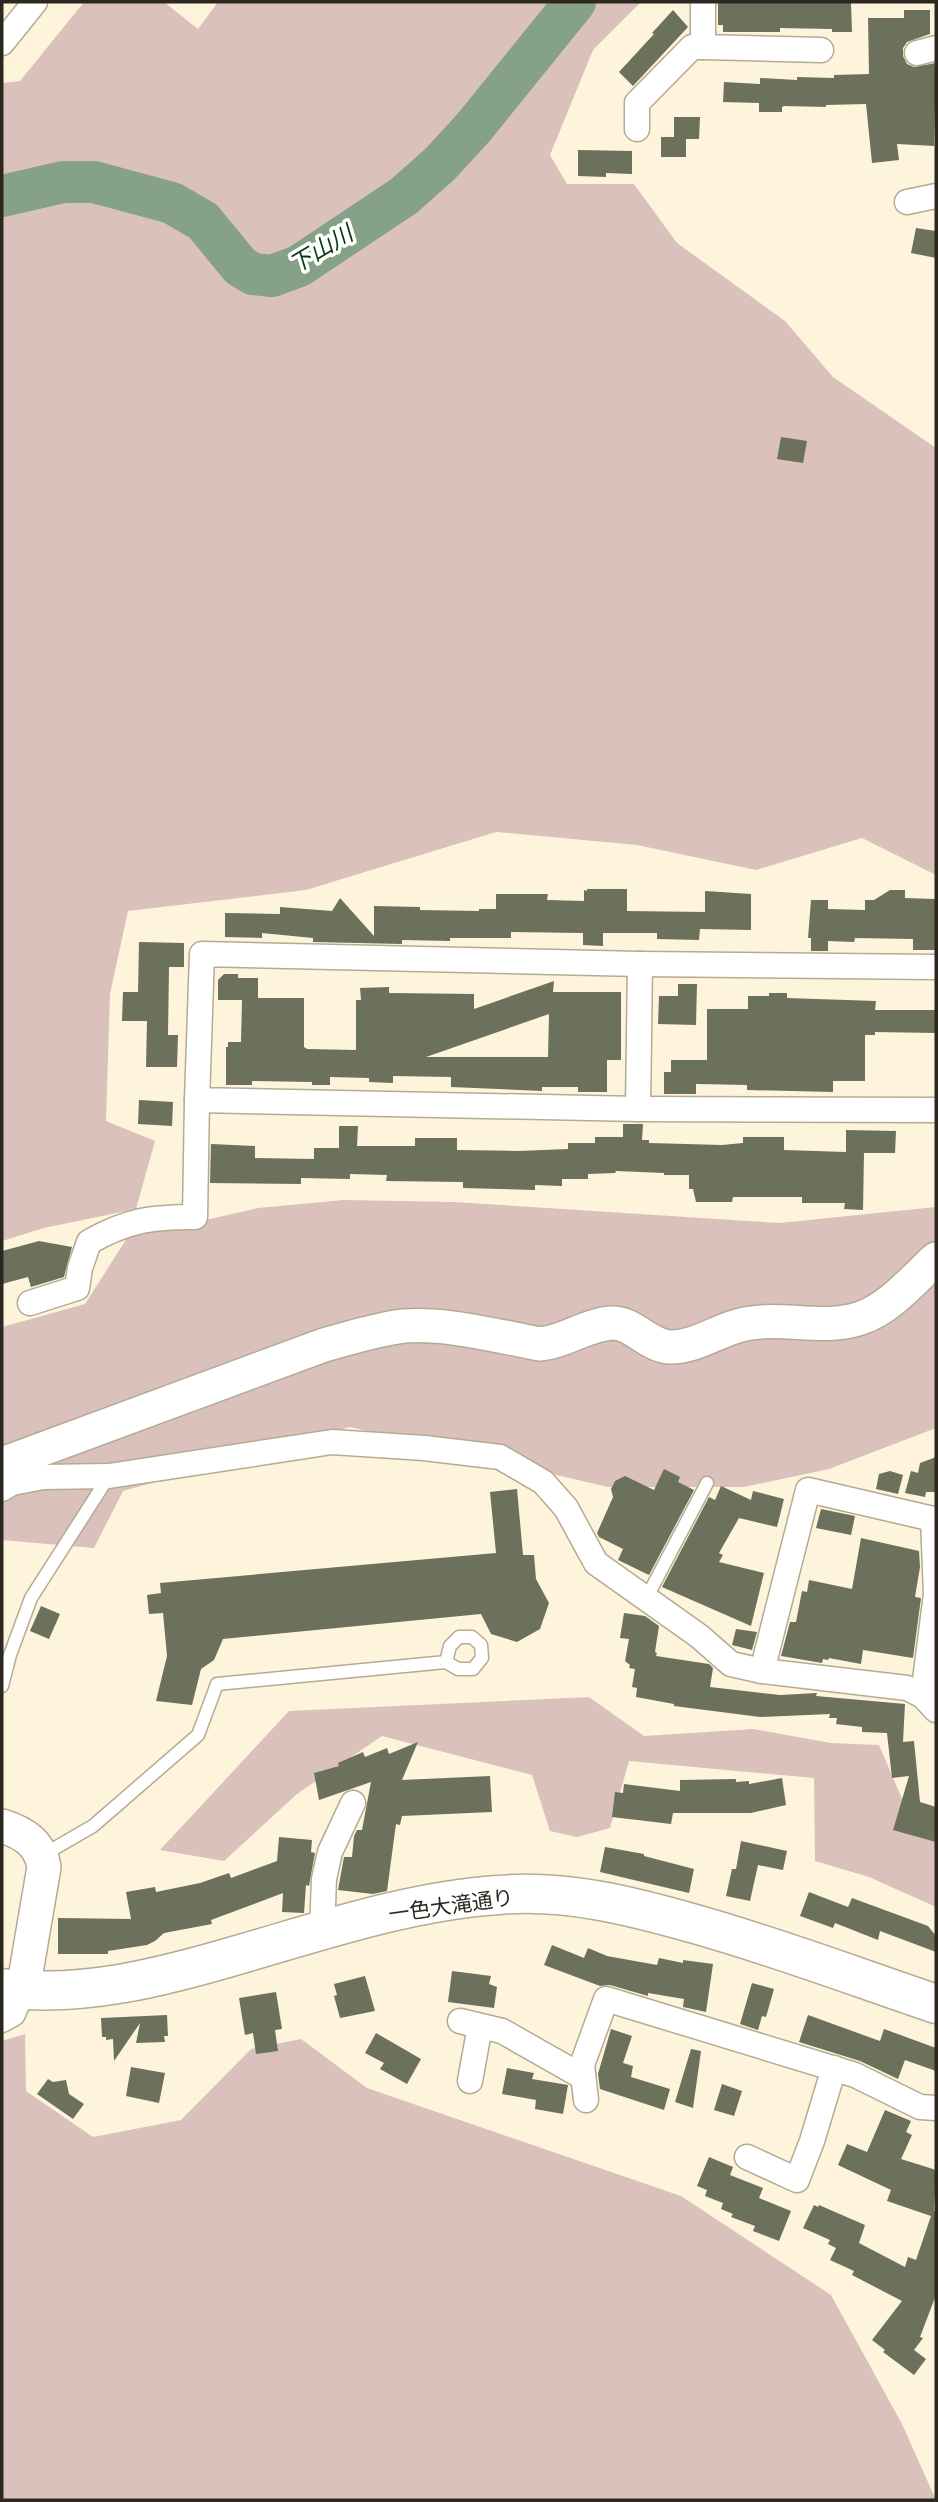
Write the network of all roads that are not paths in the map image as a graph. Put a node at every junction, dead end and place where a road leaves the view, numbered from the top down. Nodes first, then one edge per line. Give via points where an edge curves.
1 (35, 2) edge
2 (704, 2) edge
3 (2, 43) edge
4 (704, 47) junction
5 (821, 50) dead end
6 (637, 130) dead end
7 (936, 196) edge
8 (907, 202) dead end
9 (640, 964) junction
10 (936, 967) edge
11 (197, 1100) junction
12 (638, 1109) junction
13 (936, 1110) edge
14 (936, 1259) edge
15 (30, 1303) dead end
16 (2, 1464) edge
17 (109, 1476) junction
18 (707, 1483) dead end
19 (2, 1489) edge
20 (647, 1597) junction
21 (446, 1662) dead end
22 (762, 1671) junction
23 (2, 1686) edge
24 (930, 1703) edge
25 (353, 1803) dead end
26 (2, 1826) edge
27 (43, 1855) junction
28 (321, 1931) junction
29 (9, 2000) edge
30 (936, 2004) edge
31 (834, 2068) junction
32 (470, 2081) dead end
33 (936, 2108) edge
34 (747, 2157) dead end

1 - 3 street
2 - 4 street
4 - 5 street
4 - 6 street via 692,47 637,103
7 - 8 street
9 - 10 street
9 - 11 street via 202,954
9 - 12 street
11 - 12 street
11 - 15 street via 195,1217 160,1217 117,1226 89,1241 77,1288
12 - 13 street
14 - 16 street via 883,1307 861,1318 760,1321 687,1345 667,1347 650,1342 629,1326 611,1323 540,1345 450,1328 405,1326 371,1332 324,1345
17 - 19 street via 43,1477
17 - 20 street via 332,1442 500,1457 543,1482 566,1508 596,1563
17 - 23 lane via 31,1598
18 - 20 lane
20 - 22 street via 731,1664
21 - 27 lane via 217,1684 198,1735 93,1826
22 - 24 street via 907,1688
22 - 24 street via 808,1490 933,1519 936,1594
25 - 28 street via 330,1852
26 - 27 street via 30,1838
27 - 29 street via 44,1867
28 - 29 main road, 一色大滝通り via 125,1983
28 - 30 main road, 一色大滝通り via 416,1907 499,1894 560,1896 626,1905 739,1937
31 - 32 street via 606,1999 582,2065 585,2088 502,2031 470,2023
31 - 33 street via 920,2108
31 - 34 street via 797,2180

